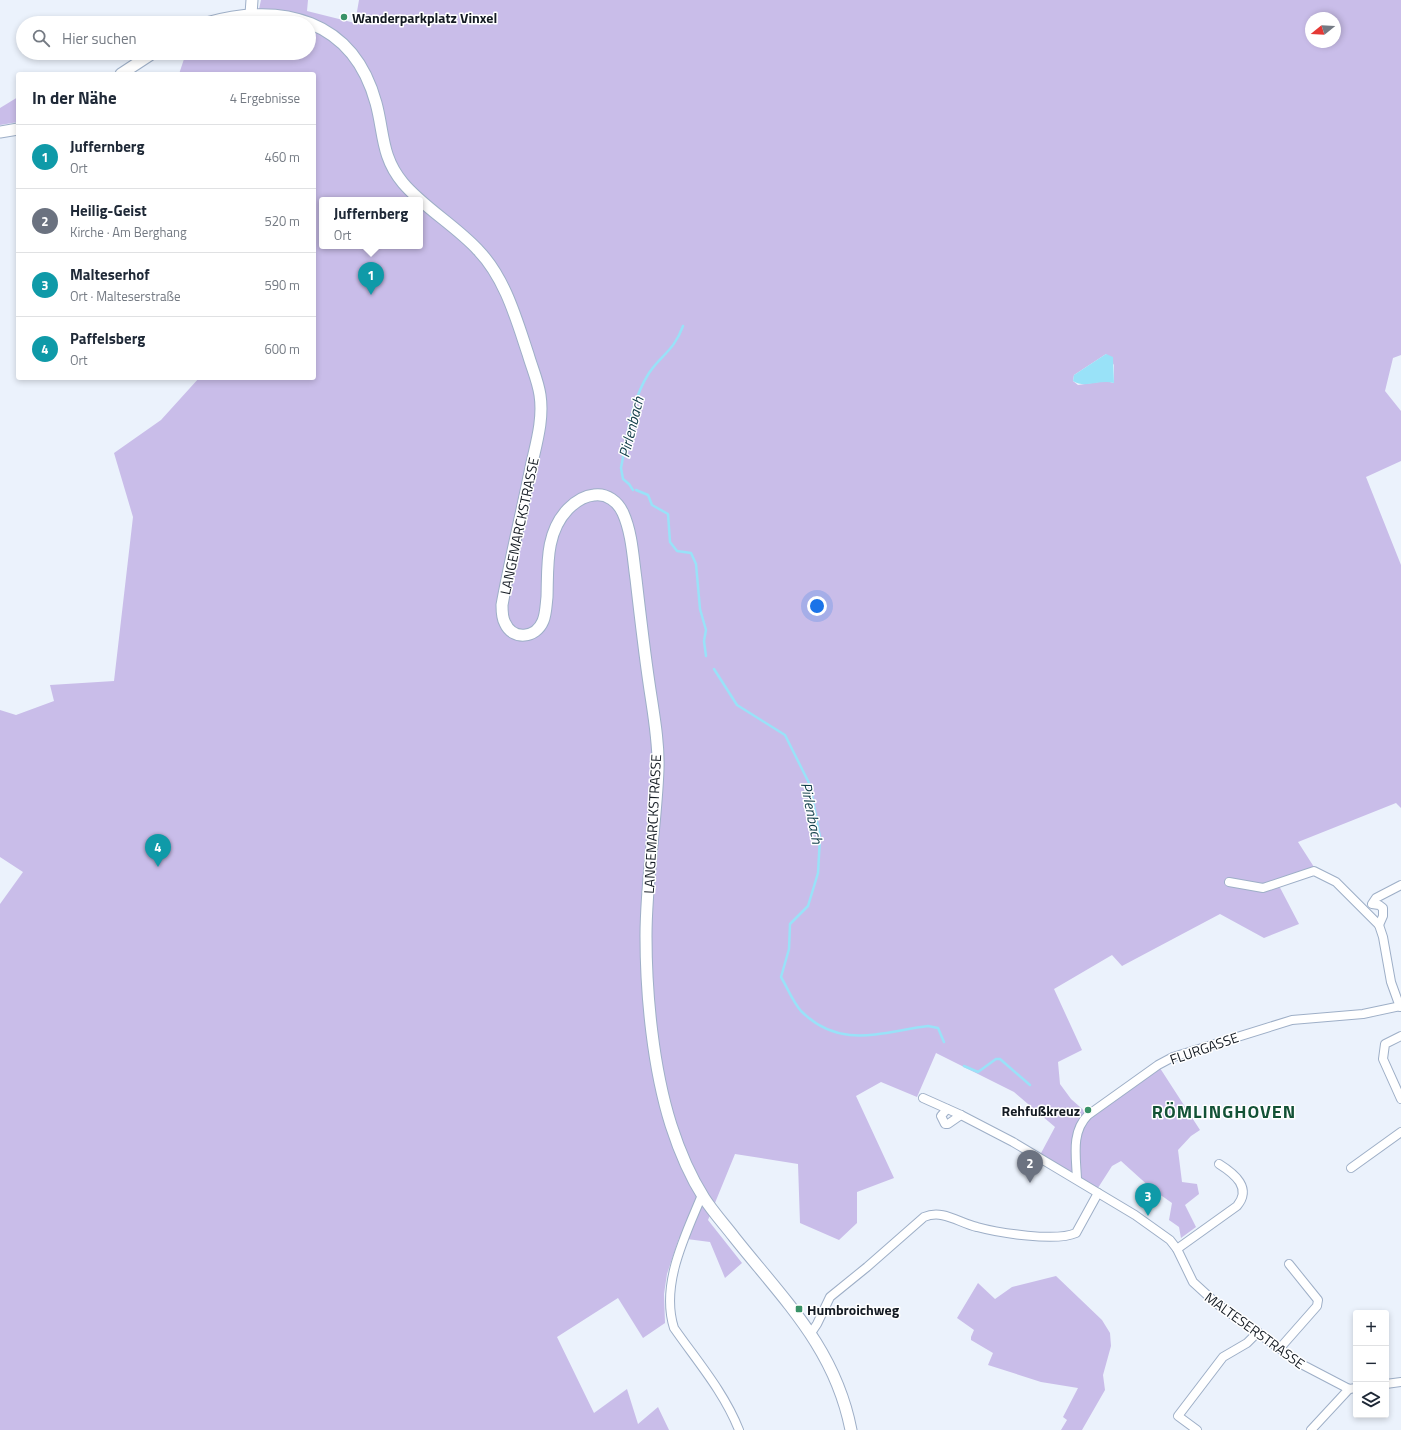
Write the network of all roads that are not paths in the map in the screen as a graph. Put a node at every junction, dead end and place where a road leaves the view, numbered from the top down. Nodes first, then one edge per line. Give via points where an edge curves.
1 (252, 0) edge
2 (252, 14) junction
3 (236, 16) edge
4 (286, 16) edge
5 (316, 25) edge
6 (142, 60) edge
7 (124, 72) edge
8 (16, 128) edge
9 (0, 132) edge
10 (419, 197) edge
11 (423, 201) edge
12 (1230, 882) dead end
13 (1401, 885) edge
14 (1372, 904) junction
15 (1367, 912) junction
16 (1379, 925) junction
17 (1400, 1006) edge
18 (1401, 1036) edge
19 (923, 1098) dead end
20 (1401, 1099) edge
21 (948, 1109) junction
22 (961, 1115) junction
23 (1401, 1132) edge
24 (1219, 1164) dead end
25 (1351, 1168) dead end
26 (1077, 1179) junction
27 (1098, 1193) junction
28 (702, 1194) junction
29 (1177, 1249) junction
30 (1289, 1264) dead end
31 (1258, 1332) junction
32 (811, 1333) junction
33 (1280, 1348) junction
34 (1401, 1382) edge
35 (1389, 1384) edge
36 (1353, 1389) edge
37 (739, 1430) edge
38 (851, 1430) edge
39 (1197, 1430) edge
40 (1311, 1430) edge

1 - 2 main road
2 - 3 main road, LANGEMARCKSTRASSE
2 - 4 main road, LANGEMARCKSTRASSE
5 - 10 main road, LANGEMARCKSTRASSE via 344,45 364,70 377,105 387,159 403,183
6 - 7 main road
8 - 9 main road
11 - 28 main road, LANGEMARCKSTRASSE via 478,250 497,276 520,331 540,395 541,411 537,442 502,605 504,622 509,629 521,636 529,635 537,631 543,623 546,610 548,552 552,535 559,519 578,500 600,494 613,499 622,510 628,526 658,766 646,933 657,1066 672,1127 684,1159
12 - 15 street via 1263,888 1314,871 1336,882
13 - 14 street via 1376,898
14 - 15 street
14 - 16 street via 1383,908
15 - 16 street
16 - 17 street via 1391,982
17 - 26 street, FLURGASSE via 1363,1014 1292,1020 1173,1057 1158,1065 1082,1121 1075,1141
18 - 20 street via 1385,1044 1383,1059
19 - 21 street, MALTESERSTRASSE
21 - 22 street, MALTESERSTRASSE
21 - 22 street via 941,1116 945,1124
22 - 26 street, MALTESERSTRASSE
23 - 25 street
24 - 29 street via 1234,1173 1243,1190 1243,1199
26 - 27 street, MALTESERSTRASSE
27 - 29 street, MALTESERSTRASSE via 1166,1237
27 - 32 street via 1076,1233 1070,1236 1003,1233 975,1227 943,1214 924,1217 830,1297
28 - 32 main road, LANGEMARCKSTRASSE
28 - 37 street via 684,1239 672,1280 672,1322 724,1398
29 - 31 street, MALTESERSTRASSE via 1193,1282 1203,1293
30 - 33 street via 1318,1300 1317,1306
31 - 33 street, MALTESERSTRASSE
31 - 39 street via 1247,1343 1223,1357 1178,1416
32 - 38 main road, LANGEMARCKSTRASSE via 836,1378
33 - 36 street, MALTESERSTRASSE via 1303,1365
34 - 35 street
36 - 40 street

